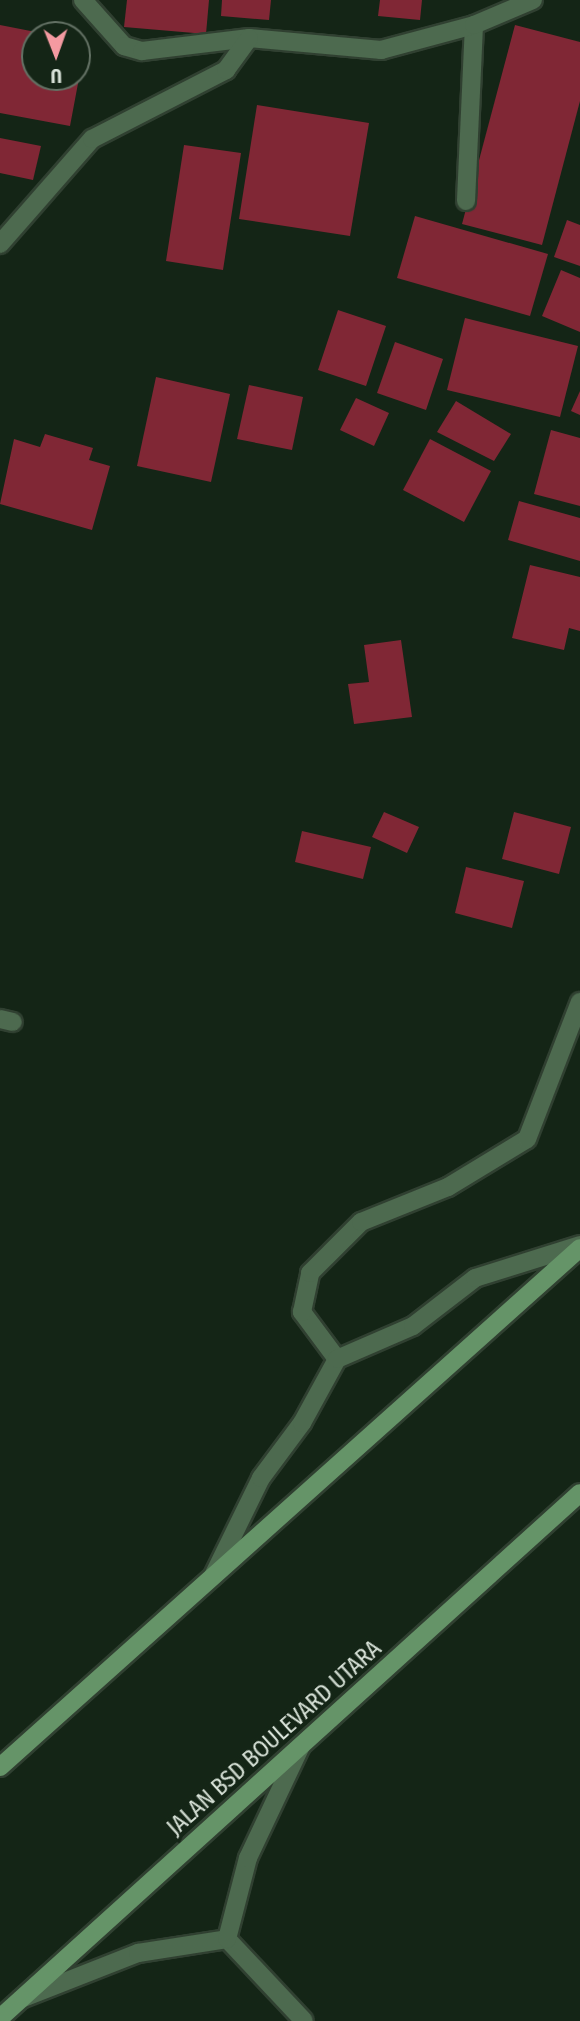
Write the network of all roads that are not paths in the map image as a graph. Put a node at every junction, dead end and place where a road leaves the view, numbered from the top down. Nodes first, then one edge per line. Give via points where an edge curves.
1 (83, 0) edge
2 (533, 0) edge
3 (474, 25) junction
4 (249, 38) junction
5 (466, 201) dead end
6 (0, 244) edge
7 (580, 1002) edge
8 (580, 1246) edge
9 (337, 1359) junction
10 (580, 1493) edge
11 (213, 1576) junction
12 (301, 1746) junction
13 (0, 1767) edge
14 (227, 1938) junction
15 (21, 2000) junction
16 (0, 2018) edge
17 (304, 2021) edge

1 - 4 street via 124,46 134,49
2 - 3 street
3 - 4 street via 381,50
3 - 5 street
4 - 6 street via 226,70 92,139
7 - 9 street via 527,1139 448,1187 362,1222 310,1273 302,1312
8 - 9 street via 475,1278 412,1326
8 - 11 main road
9 - 11 street via 302,1423 261,1478
10 - 12 main road, JALAN BSD BOULEVARD UTARA
11 - 13 main road
12 - 14 street via 248,1858
12 - 15 main road, JALAN BSD BOULEVARD UTARA
14 - 15 street via 138,1953
14 - 17 street
15 - 16 main road, JALAN BSD BOULEVARD UTARA

